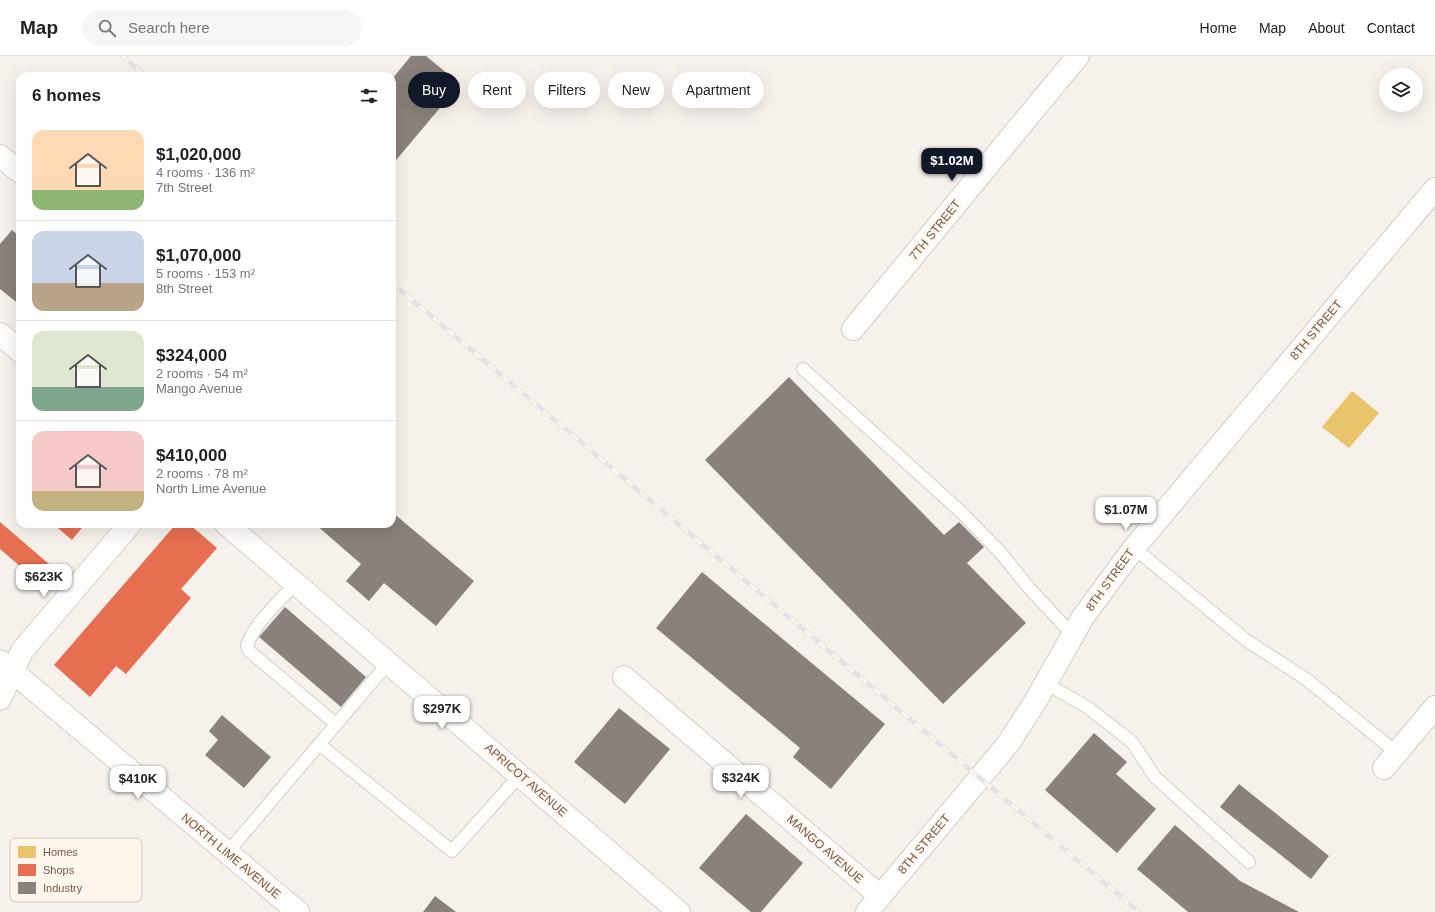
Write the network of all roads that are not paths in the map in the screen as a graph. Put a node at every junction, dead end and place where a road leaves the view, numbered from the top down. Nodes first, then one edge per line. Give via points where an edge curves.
1 (1078, 56) edge
2 (0, 156) edge
3 (16, 169) edge
4 (1435, 189) edge
5 (853, 329) dead end
6 (0, 334) edge
7 (16, 348) edge
8 (803, 369) dead end
9 (127, 528) edge
10 (231, 528) edge
11 (1134, 548) junction
12 (296, 583) junction
13 (1073, 635) junction
14 (390, 662) junction
15 (6, 666) edge
16 (624, 677) dead end
17 (1045, 683) junction
18 (0, 699) edge
19 (1435, 707) edge
20 (336, 724) junction
21 (319, 744) junction
22 (1390, 760) joint
23 (520, 775) junction
24 (227, 853) junction
25 (1249, 862) dead end
26 (873, 904) edge
27 (298, 912) edge
28 (679, 912) edge

1 - 5 street, 7TH STREET
2 - 3 street
4 - 11 street, 8TH STREET
6 - 7 street
8 - 13 lane via 960,512 1000,552
9 - 15 street via 22,651
10 - 12 street, APRICOT AVENUE
11 - 13 street, 8TH STREET via 1092,604
11 - 22 lane via 1246,640 1306,679
12 - 14 street, APRICOT AVENUE
12 - 20 lane via 250,636 247,645 249,651
13 - 17 street, 8TH STREET
14 - 20 lane
14 - 23 street, APRICOT AVENUE
15 - 18 street
15 - 24 street, NORTH LIME AVENUE
16 - 26 street, MANGO AVENUE
17 - 25 lane via 1087,707 1132,742 1155,777
17 - 26 street, 8TH STREET via 998,757
19 - 22 street
20 - 21 lane
21 - 23 lane via 452,851
21 - 24 lane
23 - 28 street, APRICOT AVENUE
24 - 27 street, NORTH LIME AVENUE

